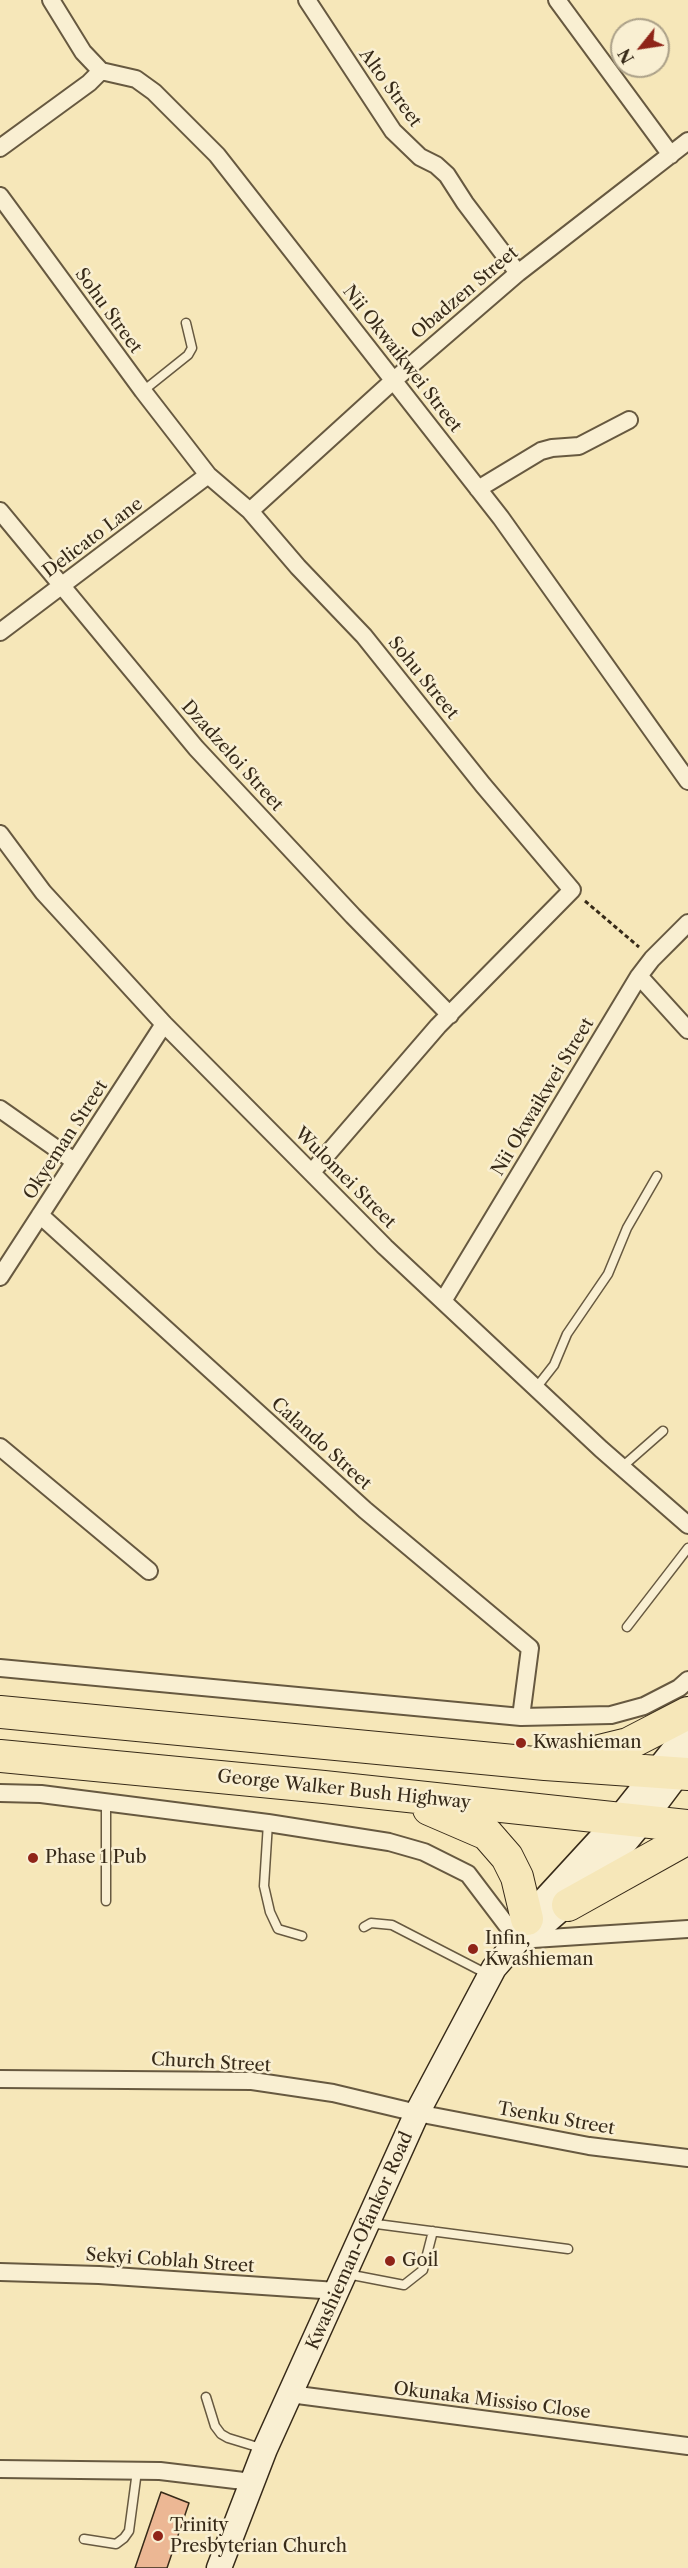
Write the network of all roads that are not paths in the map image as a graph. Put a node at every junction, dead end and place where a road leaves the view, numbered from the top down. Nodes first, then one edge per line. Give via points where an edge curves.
1 (51, 0) edge
2 (307, 0) edge
3 (556, 0) edge
4 (101, 71) junction
5 (688, 141) edge
6 (0, 148) edge
7 (671, 155) junction
8 (0, 196) edge
9 (518, 273) junction
10 (186, 323) dead end
11 (394, 380) junction
12 (143, 391) junction
13 (629, 420) dead end
14 (208, 475) junction
15 (478, 489) junction
16 (0, 511) edge
17 (250, 511) junction
18 (61, 587) junction
19 (0, 632) edge
20 (688, 781) edge
21 (0, 834) edge
22 (688, 922) edge
23 (639, 976) junction
24 (450, 1015) junction
25 (164, 1024) junction
26 (688, 1030) edge
27 (0, 1109) edge
28 (74, 1161) junction
29 (312, 1172) junction
30 (657, 1176) dead end
31 (40, 1215) junction
32 (0, 1277) edge
33 (443, 1301) junction
34 (536, 1388) junction
35 (663, 1431) dead end
36 (0, 1447) edge
37 (622, 1467) junction
38 (688, 1525) edge
39 (688, 1548) edge
40 (149, 1571) dead end
41 (627, 1628) dead end
42 (0, 1668) edge
43 (688, 1680) edge
44 (0, 1712) edge
45 (688, 1713) edge
46 (521, 1717) junction
47 (688, 1732) edge
48 (0, 1756) edge
49 (545, 1764) junction
50 (678, 1770) edge
51 (0, 1793) edge
52 (395, 1795) junction
53 (106, 1803) junction
54 (630, 1822) junction
55 (268, 1823) junction
56 (688, 1826) edge
57 (688, 1838) edge
58 (106, 1901) dead end
59 (568, 1905) junction
60 (364, 1927) dead end
61 (524, 1929) junction
62 (688, 1929) edge
63 (302, 1936) dead end
64 (490, 1976) junction
65 (0, 2079) edge
66 (417, 2113) junction
67 (688, 2158) edge
68 (368, 2223) junction
69 (433, 2231) junction
70 (568, 2249) dead end
71 (0, 2272) edge
72 (341, 2282) junction
73 (291, 2394) junction
74 (206, 2397) dead end
75 (688, 2446) edge
76 (264, 2449) junction
77 (0, 2469) edge
78 (137, 2471) junction
79 (252, 2482) junction
80 (84, 2539) dead end
81 (219, 2568) edge

1 - 4 street via 83,52
2 - 9 street, Alto Street via 393,131 420,157 447,175
3 - 7 street
4 - 6 street
4 - 11 street, Nii Okwaikwei Street via 136,79 154,92 217,155
5 - 7 street, Obadzen Street
7 - 9 street, Obadzen Street
8 - 12 street, Sohu Street
9 - 11 street, Obadzen Street
10 - 12 lane via 192,348 188,355
11 - 15 street, Nii Okwaikwei Street
11 - 17 street, Obadzen Street
12 - 14 street, Sohu Street
13 - 15 street via 579,446 541,451
14 - 17 street, Sohu Street
14 - 18 street, Delicato Lane
15 - 20 street, Nii Okwaikwei Street
16 - 18 street, Dzadzeloi Street
17 - 24 street, Sohu Street via 363,636 572,890
18 - 19 street, Delicato Lane
18 - 24 street, Dzadzeloi Street via 196,748
21 - 25 street, Wulomei Street via 43,892
22 - 23 street, Nii Okwaikwei Street
23 - 26 street
23 - 33 street, Nii Okwaikwei Street
24 - 29 street
25 - 28 street, Okyeman Street
25 - 29 street, Wulomei Street
27 - 28 street
28 - 31 street, Okyeman Street
29 - 33 street, Wulomei Street
30 - 34 lane via 627,1227 608,1274
31 - 32 street, Okyeman Street
31 - 46 street, Calando Street via 365,1510 530,1648
33 - 34 street, Wulomei Street
34 - 37 street, Wulomei Street
35 - 37 lane
36 - 40 street
37 - 38 street, Wulomei Street
39 - 41 lane
42 - 46 street
43 - 46 street via 644,1706 611,1715
44 - 49 highway
45 - 49 highway via 628,1744
47 - 50 main road, Kwashieman-Ofankor Road
48 - 52 highway, George Walker Bush Highway
49 - 50 highway
50 - 54 main road, Kwashieman-Ofankor Road
51 - 53 street
52 - 54 highway, George Walker Bush Highway
52 - 61 highway via 487,1834 507,1857 517,1877
53 - 55 street
53 - 58 lane
54 - 56 highway, George Walker Bush Highway
54 - 59 main road, Kwashieman-Ofankor Road via 595,1879
54 - 61 main road, Kwashieman-Ofankor Road
55 - 61 street via 389,1842 424,1852 468,1874
55 - 63 lane via 264,1886 270,1912 278,1929
57 - 59 highway
59 - 61 main road, Kwashieman-Ofankor Road via 538,1928
60 - 64 lane via 372,1923 392,1925
61 - 62 street
61 - 64 main road, Kwashieman-Ofankor Road
64 - 66 main road, Kwashieman-Ofankor Road
65 - 66 street, Church Street via 252,2081 333,2093
66 - 67 street, Tsenku Street via 589,2146
66 - 68 main road, Kwashieman-Ofankor Road
68 - 69 lane
68 - 72 main road, Kwashieman-Ofankor Road
69 - 70 lane
69 - 72 lane via 423,2270 404,2285
71 - 72 street, Sekyi Coblah Street
72 - 73 main road, Kwashieman-Ofankor Road
73 - 75 street, Okunaka Missiso Close
73 - 76 main road, Kwashieman-Ofankor Road
74 - 76 lane via 221,2434
76 - 79 main road, Kwashieman-Ofankor Road
77 - 78 street
78 - 79 street
78 - 80 lane via 129,2531 124,2538 116,2544
79 - 81 main road, Kwashieman-Ofankor Road

